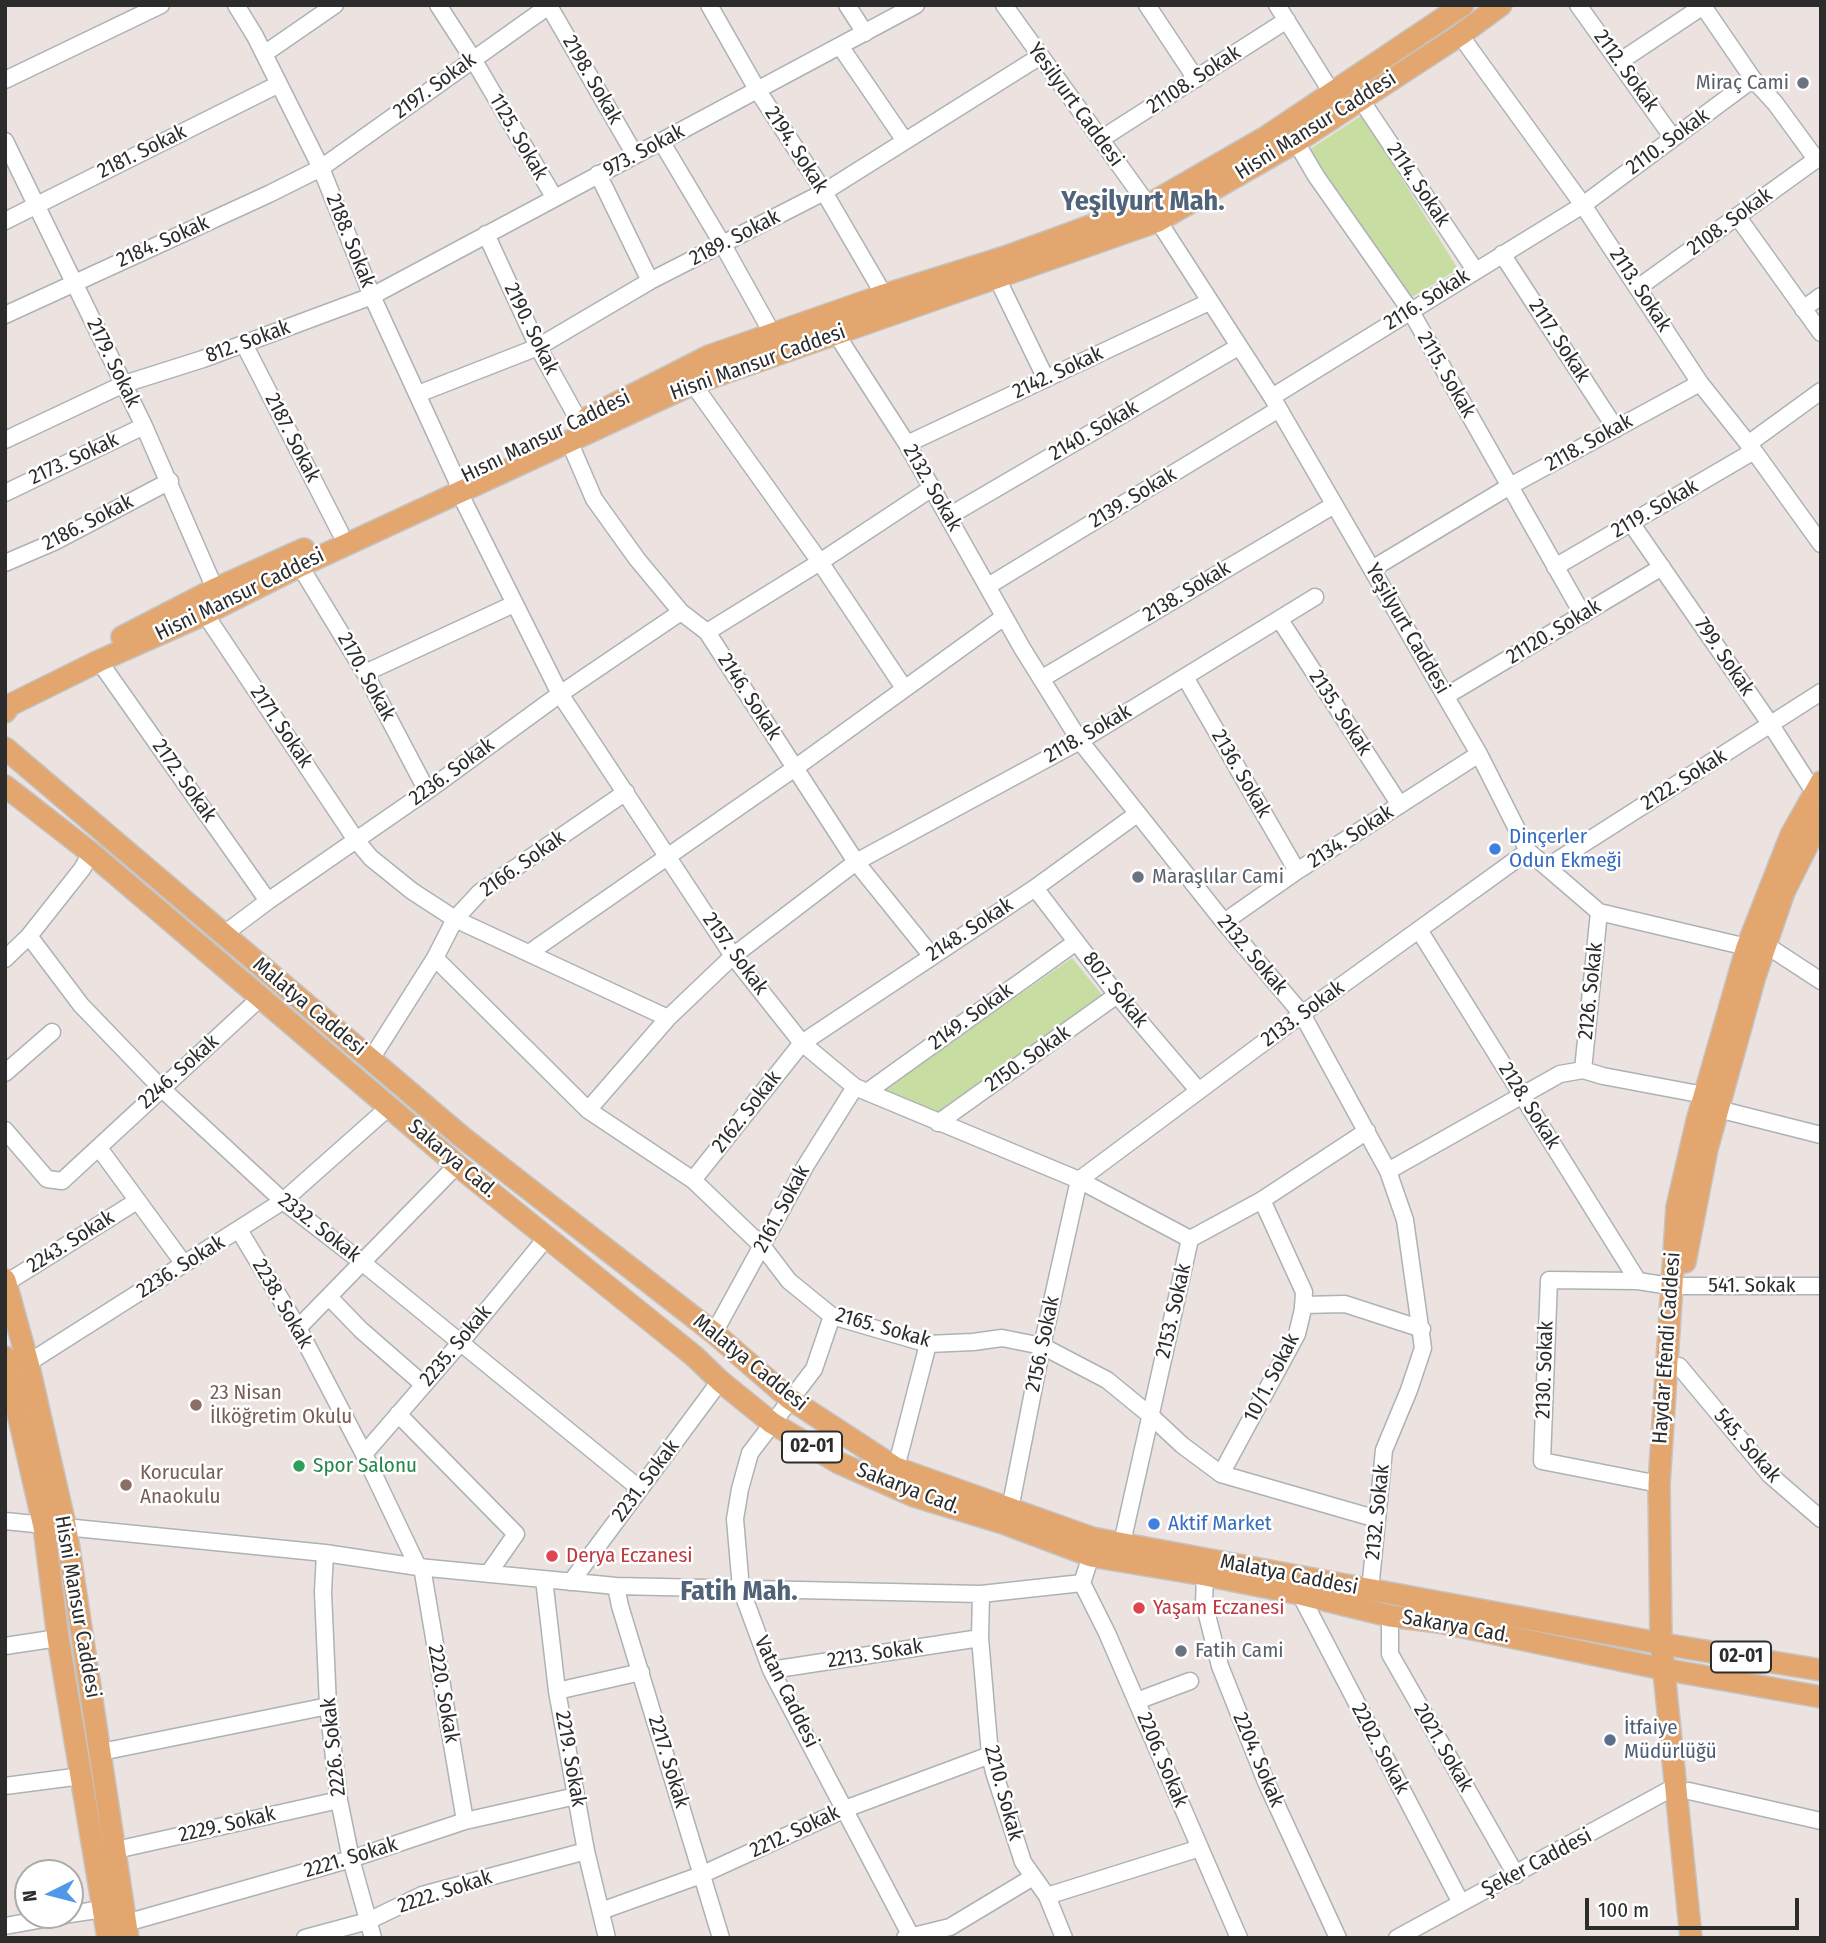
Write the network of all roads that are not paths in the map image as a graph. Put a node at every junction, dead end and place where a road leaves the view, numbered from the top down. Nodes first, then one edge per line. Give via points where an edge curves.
1 (161, 5) edge
2 (236, 5) edge
3 (335, 5) edge
4 (438, 5) edge
5 (709, 5) edge
6 (847, 5) edge
7 (916, 5) edge
8 (1004, 5) edge
9 (1147, 5) edge
10 (1277, 5) edge
11 (1463, 5) edge
12 (1502, 5) edge
13 (1578, 5) edge
14 (549, 6) edge
15 (1704, 6) edge
16 (1287, 20) junction
17 (865, 33) junction
18 (1460, 35) junction
19 (840, 46) junction
20 (264, 54) junction
21 (1039, 57) junction
22 (473, 59) junction
23 (1619, 62) junction
24 (1196, 79) junction
25 (1753, 79) junction
26 (5, 80) edge
27 (279, 84) junction
28 (758, 91) junction
29 (1346, 101) junction
30 (1673, 138) junction
31 (1101, 139) junction
32 (5, 141) edge
33 (661, 141) junction
34 (905, 141) junction
35 (1296, 142) junction
36 (635, 155) junction
37 (1818, 158) edge
38 (321, 168) junction
39 (598, 174) junction
40 (824, 192) junction
41 (554, 197) junction
42 (36, 205) junction
43 (1583, 205) junction
44 (1153, 213) junction
45 (1737, 216) junction
46 (5, 221) edge
47 (486, 234) junction
48 (723, 245) junction
49 (1502, 254) junction
50 (1475, 270) junction
51 (997, 278) junction
52 (649, 281) junction
53 (74, 282) junction
54 (1639, 287) junction
55 (884, 295) junction
56 (372, 296) junction
57 (1821, 296) edge
58 (1209, 302) junction
59 (1803, 309) junction
60 (1410, 310) junction
61 (5, 315) edge
62 (823, 316) junction
63 (772, 333) junction
64 (838, 333) junction
65 (1821, 333) edge
66 (244, 344) junction
67 (538, 347) junction
68 (1238, 347) junction
69 (1046, 379) junction
70 (1700, 383) junction
71 (124, 384) junction
72 (693, 384) junction
73 (1821, 391) edge
74 (418, 394) junction
75 (1275, 403) junction
76 (579, 421) junction
77 (144, 426) junction
78 (1616, 429) junction
79 (5, 440) edge
80 (569, 441) junction
81 (907, 444) junction
82 (1751, 447) junction
83 (170, 481) junction
84 (1510, 486) junction
85 (458, 487) junction
86 (932, 488) junction
87 (5, 493) edge
88 (1334, 505) junction
89 (949, 516) junction
90 (1814, 522) edge
91 (1631, 523) junction
92 (340, 532) junction
93 (1821, 544) edge
94 (820, 562) junction
95 (5, 563) edge
96 (300, 566) junction
97 (1555, 567) junction
98 (1662, 567) junction
99 (1372, 569) junction
100 (988, 586) junction
101 (215, 589) junction
102 (1315, 597) dead end
103 (514, 604) junction
104 (681, 611) junction
105 (205, 614) junction
106 (1583, 615) junction
107 (1004, 617) junction
108 (1280, 620) junction
109 (707, 632) junction
110 (99, 662) junction
111 (365, 673) junction
112 (1185, 677) junction
113 (1041, 679) junction
114 (904, 688) junction
115 (1821, 692) edge
116 (560, 694) junction
117 (1446, 696) junction
118 (6, 698) edge
119 (1771, 725) junction
120 (1080, 741) junction
121 (5, 748) edge
122 (1479, 754) junction
123 (794, 768) junction
124 (5, 786) edge
125 (1817, 787) edge
126 (427, 791) junction
127 (626, 792) junction
128 (1400, 805) junction
129 (1137, 814) junction
130 (1821, 818) edge
131 (356, 840) junction
132 (1528, 851) junction
133 (91, 853) junction
134 (668, 857) junction
135 (856, 862) junction
136 (1547, 867) junction
137 (1297, 871) junction
138 (1035, 888) junction
139 (268, 901) junction
140 (1599, 912) junction
141 (455, 919) junction
142 (1224, 922) junction
143 (1419, 930) junction
144 (224, 934) junction
145 (29, 936) junction
146 (1076, 942) junction
147 (1756, 946) junction
148 (529, 953) junction
149 (931, 955) junction
150 (733, 956) junction
151 (435, 958) junction
152 (5, 959) edge
153 (1821, 982) edge
154 (1117, 995) junction
155 (260, 998) junction
156 (1301, 1014) junction
157 (668, 1018) junction
158 (52, 1032) dead end
159 (802, 1043) junction
160 (371, 1059) junction
161 (1583, 1070) junction
162 (5, 1073) edge
163 (160, 1088) junction
164 (861, 1090) junction
165 (1198, 1090) junction
166 (1522, 1095) junction
167 (1711, 1102) junction
168 (390, 1107) junction
169 (588, 1110) junction
170 (938, 1123) junction
171 (5, 1129) edge
172 (1367, 1131) junction
173 (1821, 1135) edge
174 (99, 1148) junction
175 (457, 1165) junction
176 (1388, 1171) junction
177 (693, 1180) junction
178 (1079, 1180) junction
179 (1262, 1200) junction
180 (137, 1201) junction
181 (283, 1201) junction
182 (239, 1230) junction
183 (547, 1237) junction
184 (1190, 1239) junction
185 (762, 1247) junction
186 (363, 1263) junction
187 (184, 1264) junction
188 (1549, 1280) joint
189 (6, 1281) edge
190 (1638, 1281) junction
191 (1677, 1286) junction
192 (1821, 1286) edge
193 (329, 1297) junction
194 (1303, 1305) junction
195 (832, 1316) junction
196 (298, 1328) junction
197 (1422, 1329) junction
198 (713, 1333) junction
199 (461, 1342) junction
200 (928, 1344) junction
201 (1042, 1346) junction
202 (5, 1357) edge
203 (28, 1363) junction
204 (1679, 1366) junction
205 (720, 1381) junction
206 (424, 1385) junction
207 (790, 1399) junction
208 (398, 1414) junction
209 (1151, 1416) junction
210 (772, 1423) junction
211 (364, 1454) junction
212 (896, 1468) junction
213 (1221, 1474) junction
214 (1659, 1484) junction
215 (640, 1489) junction
216 (1010, 1509) junction
217 (1377, 1519) junction
218 (1821, 1519) edge
219 (5, 1521) edge
220 (44, 1527) junction
221 (66, 1529) junction
222 (1122, 1543) junction
223 (325, 1553) junction
224 (1091, 1556) junction
225 (420, 1567) junction
226 (488, 1574) junction
227 (1205, 1575) junction
228 (544, 1579) junction
229 (572, 1582) junction
230 (1082, 1583) junction
231 (616, 1586) junction
232 (741, 1589) junction
233 (1370, 1590) junction
234 (981, 1594) junction
235 (1300, 1594) junction
236 (1390, 1616) junction
237 (58, 1638) junction
238 (980, 1638) junction
239 (1668, 1644) junction
240 (5, 1646) edge
241 (771, 1670) junction
242 (1669, 1670) junction
243 (1821, 1670) edge
244 (641, 1672) junction
245 (1190, 1681) dead end
246 (557, 1690) junction
247 (1821, 1697) edge
248 (1137, 1701) junction
249 (328, 1706) junction
250 (101, 1752) junction
251 (990, 1755) junction
252 (82, 1776) junction
253 (5, 1786) edge
254 (1683, 1789) junction
255 (576, 1796) junction
256 (339, 1800) junction
257 (845, 1809) junction
258 (465, 1821) junction
259 (1821, 1821) edge
260 (1200, 1849) junction
261 (116, 1850) junction
262 (586, 1851) junction
263 (351, 1859) junction
264 (701, 1875) junction
265 (1516, 1875) junction
266 (1034, 1877) junction
267 (1047, 1896) junction
268 (1461, 1903) junction
269 (103, 1909) junction
270 (601, 1911) junction
271 (84, 1912) edge
272 (368, 1921) junction
273 (127, 1930) edge
274 (909, 1937) edge
275 (108, 1938) edge
276 (305, 1938) edge
277 (373, 1938) edge
278 (607, 1938) edge
279 (721, 1938) edge
280 (1064, 1938) edge
281 (1239, 1938) edge
282 (1338, 1938) edge
283 (1398, 1938) edge
284 (1691, 1938) edge
285 (1703, 1938) edge

1 - 26 street
2 - 20 street, 2188. Sokak
3 - 20 street
4 - 22 street, 1125. Sokak
5 - 28 street, 2194. Sokak
6 - 17 street
7 - 17 street, 973. Sokak
8 - 21 street, Yesilyurt Caddesi
9 - 24 street
10 - 16 street, 2114. Sokak
11 - 29 main road, Hısnı Mansur Caddesi
12 - 18 main road, Hisni Mansur Caddesi
13 - 23 street, 2112. Sokak
14 - 22 street, 2197. Sokak
14 - 36 street, 2198. Sokak
15 - 23 street
15 - 25 street
16 - 24 street, 21108. Sokak
16 - 29 street, 2114. Sokak
17 - 19 street, 973. Sokak
18 - 29 main road, Hisni Mansur Caddesi
18 - 43 street, 2113. Sokak
19 - 28 street, 973. Sokak
19 - 34 street
20 - 27 street, 2188. Sokak
21 - 31 street, Yesilyurt Caddesi
21 - 34 street, 2189. Sokak
22 - 38 street, 2197. Sokak
22 - 41 street, 1125. Sokak
23 - 30 street, 2112. Sokak
24 - 31 street, 21108. Sokak
25 - 30 street, 2110. Sokak
25 - 37 street
27 - 38 street, 2188. Sokak
27 - 42 street, 2181. Sokak
28 - 33 street, 973. Sokak
28 - 40 street, 2194. Sokak
29 - 35 main road, Hisni Mansur Caddesi
29 - 44 main road, Hısnı Mansur Caddesi via 1266,137
29 - 50 street, 2114. Sokak
30 - 43 street, 2110. Sokak
31 - 44 street, Yesilyurt Caddesi
32 - 42 street, 2179. Sokak
33 - 36 street, 973. Sokak
33 - 48 street
34 - 40 street, 2189. Sokak
35 - 44 main road, Hisni Mansur Caddesi
35 - 60 street, 2115. Sokak
36 - 39 street, 973. Sokak
37 - 45 street, 2108. Sokak
38 - 53 street, 2184. Sokak
38 - 56 street, 2188. Sokak
39 - 41 street, 973. Sokak
39 - 52 street
40 - 48 street, 2189. Sokak
40 - 55 street, 2194. Sokak
41 - 47 street, 973. Sokak
42 - 46 street, 2181. Sokak
42 - 53 street, 2179. Sokak
43 - 49 street, 2116. Sokak
43 - 54 street, 2113. Sokak
44 - 51 main road, Hisni Mansur Caddesi
44 - 55 main road, Hısnı Mansur Caddesi
44 - 58 street, Yeşilyurt Caddesi
45 - 54 street, 2108. Sokak
45 - 59 street
47 - 56 street, 973. Sokak
47 - 67 street, 2190. Sokak
48 - 52 street, 2189. Sokak
48 - 63 street
49 - 50 street, 2116. Sokak
49 - 78 street, 2117. Sokak
50 - 60 street, 2116. Sokak
51 - 64 main road, Hisni Mansur Caddesi
51 - 69 street
52 - 67 street, 2189. Sokak
53 - 61 street, 2184. Sokak
53 - 71 street, 2179. Sokak
54 - 70 street, 2113. Sokak
55 - 62 main road, Hısnı Mansur Caddesi
56 - 66 street, 812. Sokak
56 - 74 street, 2188. Sokak
57 - 59 street
58 - 68 street, Yeşilyurt Caddesi
58 - 69 street, 2142. Sokak
59 - 65 street
60 - 75 street, 2116. Sokak
60 - 84 street, 2115. Sokak
62 - 63 main road, Hısnı Mansur Caddesi
62 - 64 street, 2132. Sokak
63 - 76 main road, Hısnı Mansur Caddesi via 709,356
64 - 72 main road, Hisni Mansur Caddesi
64 - 81 street, 2132. Sokak
66 - 71 street, 812. Sokak
66 - 92 street, 2187. Sokak
67 - 74 street, 2189. Sokak
67 - 76 street, 2190. Sokak
68 - 75 street, Yeşilyurt Caddesi
68 - 89 street, 2140. Sokak
69 - 81 street, 2142. Sokak
70 - 78 street, 2118. Sokak
70 - 82 street, 2113. Sokak
71 - 77 street, 2179. Sokak
71 - 79 street, 812. Sokak
72 - 80 main road, Hisni Mansur Caddesi
72 - 94 street
73 - 82 street, 2119. Sokak
74 - 85 street, 2188. Sokak
75 - 88 street, Yeşilyurt Caddesi
75 - 100 street, 2139. Sokak
76 - 85 main road, Hısnı Mansur Caddesi
77 - 83 street, 2179. Sokak
77 - 87 street, 2173. Sokak
78 - 84 street, 2118. Sokak
80 - 85 main road, Hisni Mansur Caddesi
80 - 104 street, 2146. Sokak via 594,499
81 - 86 street, 2132. Sokak
82 - 90 street, 2113. Sokak
82 - 91 street, 2119. Sokak
83 - 95 street, 2186. Sokak
83 - 101 street, 2179. Sokak
84 - 97 street, 2115. Sokak
84 - 99 street, 2118. Sokak
85 - 92 main road, Hısnı Mansur Caddesi
85 - 96 main road, Hisni Mansur Caddesi
85 - 103 street, 2157. Sokak
86 - 89 street, 2132. Sokak
86 - 94 street
88 - 99 street, Yeşilyurt Caddesi
88 - 113 street, 2138. Sokak
89 - 100 street, 2132. Sokak
90 - 93 street, 2113. Sokak
91 - 97 street, 2119. Sokak
91 - 98 street, 799. Sokak
92 - 101 main road, Hısnı Mansur Caddesi
94 - 109 street
94 - 114 street
96 - 105 main road, Hisni Mansur Caddesi
96 - 111 street, 2170. Sokak
97 - 106 street, 2115. Sokak
98 - 106 street, 21120. Sokak
98 - 119 street, 799. Sokak
99 - 117 street, Yeşilyurt Caddesi
100 - 107 street, 2132. Sokak
101 - 118 main road, Hısnı Mansur Caddesi
102 - 108 street, 2118. Sokak
103 - 111 street
103 - 116 street, 2157. Sokak
104 - 109 street, 2146. Sokak
104 - 116 street, 2236. Sokak
105 - 110 main road, Hisni Mansur Caddesi
105 - 131 street, 2171. Sokak
106 - 117 street, 21120. Sokak
107 - 113 street, 2132. Sokak
107 - 114 street
108 - 112 street, 2118. Sokak
108 - 128 street, 2135. Sokak
109 - 123 street, 2146. Sokak
110 - 118 main road, Hisni Mansur Caddesi via 10,705
110 - 139 street, 2172. Sokak
111 - 126 street, 2170. Sokak
112 - 120 street, 2118. Sokak
112 - 137 street, 2136. Sokak
113 - 120 street, 2132. Sokak
114 - 123 street
115 - 119 street, 2122. Sokak
116 - 126 street, 2236. Sokak
116 - 127 street, 2157. Sokak
117 - 122 street, Yeşilyurt Caddesi
119 - 125 street, 799. Sokak
119 - 136 street, 2122. Sokak
120 - 129 street, 2132. Sokak
120 - 135 street, 2118. Sokak
121 - 144 main road, Malatya Caddesi
122 - 128 street, 2134. Sokak
122 - 132 street, Yeşilyurt Caddesi
123 - 134 street
123 - 135 street, 2146. Sokak
124 - 133 main road, Sakarya Cad. / 02-01
125 - 147 main road, Haydar Efendi Caddesi via 1780,859
126 - 131 street, 2236. Sokak
127 - 134 street, 2157. Sokak
127 - 141 street, 2166. Sokak via 480,892
128 - 137 street, 2134. Sokak
129 - 138 street, 2148. Sokak
129 - 142 street, 2132. Sokak
130 - 147 main road, Haydar Efendi Caddesi
131 - 139 street, 2236. Sokak
131 - 141 street, 2171. Sokak via 412,891
132 - 136 street, Yeşilyurt Caddesi
132 - 143 street, 2133. Sokak
133 - 145 street
133 - 155 main road, Sakarya Cad. / 02-01
134 - 148 street
134 - 150 street, 2157. Sokak
135 - 149 street, 2146. Sokak
135 - 150 street, 2118. Sokak
136 - 140 street, Yeşilyurt Caddesi
137 - 142 street, 2134. Sokak
138 - 146 street, 807. Sokak
138 - 149 street, 2148. Sokak
139 - 144 street, 2236. Sokak
140 - 147 street, Yeşilyurt Caddesi
140 - 161 street, 2126. Sokak
141 - 148 street, 2171. Sokak
141 - 151 street, 2166. Sokak
142 - 156 street, 2132. Sokak
143 - 156 street, 2133. Sokak
143 - 166 street, 2128. Sokak
144 - 160 main road, Malatya Caddesi
145 - 152 street
145 - 163 street, 2332. Sokak via 81,1005
146 - 154 street, 807. Sokak
146 - 164 street, 2149. Sokak
147 - 153 street
147 - 167 main road, Haydar Efendi Caddesi
148 - 157 street, 2171. Sokak
149 - 159 street, 2148. Sokak
150 - 157 street, 2118. Sokak
150 - 159 street, 2157. Sokak
151 - 160 street, 2166. Sokak
151 - 169 street, 2165. Sokak
154 - 165 street, 807. Sokak
154 - 170 street, 2150. Sokak
155 - 163 street, 2246. Sokak
155 - 168 main road, Sakarya Cad. / 02-01
156 - 165 street, 2133. Sokak
156 - 172 street, 2132. Sokak
157 - 169 street, 2118. Sokak
158 - 162 street
159 - 164 street, 2157. Sokak
159 - 177 street, 2162. Sokak
160 - 198 main road, Malatya Caddesi via 462,1137
161 - 166 street via 1560,1074
161 - 167 street
163 - 174 street, 2246. Sokak
163 - 181 street, 2332. Sokak
164 - 170 street, 2157. Sokak
164 - 185 street, 2161. Sokak via 806,1165
165 - 178 street, 2133. Sokak
166 - 176 street
166 - 190 street, 2128. Sokak
167 - 173 street
167 - 191 main road, Haydar Efendi Caddesi via 1677,1207
168 - 175 main road, Sakarya Cad. / 02-01
168 - 181 street, 2236. Sokak
169 - 177 street, 2165. Sokak
170 - 178 street, 2157. Sokak
171 - 174 street, 2246. Sokak via 52,1181 66,1178
172 - 176 street, 2132. Sokak
172 - 179 street, 2153. Sokak
174 - 180 street
175 - 183 main road, Sakarya Cad. / 02-01
175 - 186 street
176 - 197 street, 2132. Sokak via 1405,1220
177 - 185 street, 2165. Sokak
178 - 184 street, 2157. Sokak
178 - 201 street, 2156. Sokak
179 - 184 street, 2153. Sokak
179 - 194 street, 10/1. Sokak via 1304,1292
180 - 187 street
180 - 189 street, 2243. Sokak
181 - 182 street, 2236. Sokak
181 - 186 street, 2332. Sokak
182 - 187 street, 2236. Sokak
182 - 196 street, 2238. Sokak
183 - 199 street, 2235. Sokak
183 - 205 main road, Sakarya Cad. / 02-01
184 - 209 street, 2153. Sokak
185 - 195 street, 2165. Sokak via 789,1281
185 - 198 street, 2161. Sokak
186 - 193 street
186 - 199 street, 2332. Sokak
187 - 203 street, 2236. Sokak
188 - 190 street, 541. Sokak
188 - 214 street, 2130. Sokak via 1542,1461
189 - 203 main road, Hisni Mansur Caddesi
190 - 191 street, 541. Sokak
191 - 192 street, 541. Sokak
191 - 204 main road, Haydar Efendi Caddesi
191 - 214 main road, Haydar Efendi Caddesi
193 - 196 street
193 - 206 street
194 - 197 street via 1345,1304
194 - 213 street, 10/1. Sokak via 1297,1334
195 - 200 street, 2165. Sokak
195 - 207 street, Vatan Caddesi via 814,1369
196 - 211 street, 2238. Sokak
197 - 217 street, 2132. Sokak via 1423,1348 1384,1450
198 - 207 main road, Malatya Caddesi
199 - 206 street, 2235. Sokak
199 - 215 street, 2332. Sokak
200 - 201 street, 2165. Sokak via 1002,1338
200 - 212 street
201 - 209 street, 2165. Sokak via 1107,1380
201 - 216 street, 2156. Sokak
202 - 220 main road
203 - 221 main road, Hisni Mansur Caddesi
204 - 218 street, 545. Sokak via 1770,1475
204 - 239 main road, Haydar Efendi Caddesi
205 - 210 main road, Sakarya Cad. / 02-01
205 - 215 street, 2231. Sokak
206 - 208 street, 2235. Sokak
207 - 210 street, Vatan Caddesi
207 - 212 main road, Malatya Caddesi
208 - 211 street, 2235. Sokak
208 - 226 street via 516,1534
209 - 213 street, 2165. Sokak
209 - 222 street, 2153. Sokak
210 - 224 main road, Sakarya Cad. / 02-01 via 839,1463 914,1496
210 - 232 street, Vatan Caddesi via 750,1453 740,1489 735,1519
211 - 225 street, 2238. Sokak
212 - 216 main road, Malatya Caddesi
213 - 217 street, 2165. Sokak
214 - 239 main road, Haydar Efendi Caddesi
215 - 229 street, 2231. Sokak
216 - 222 main road, Malatya Caddesi via 1092,1538
217 - 233 street, 2132. Sokak
219 - 220 street
220 - 221 street
220 - 237 main road
221 - 223 street
221 - 250 main road, Hisni Mansur Caddesi
222 - 233 main road, Malatya Caddesi
223 - 225 street
223 - 249 street, 2226. Sokak
224 - 227 main road, Sakarya Cad. / 02-01
224 - 230 street
225 - 226 street
225 - 258 street, 2220. Sokak
226 - 228 street
227 - 235 main road, Sakarya Cad. / 02-01
227 - 282 street, 2204. Sokak via 1204,1603 1220,1667 1266,1782
228 - 229 street
228 - 246 street, 2219. Sokak
229 - 231 street
230 - 234 street
230 - 248 street, 2206. Sokak
231 - 232 street
231 - 244 street, 2217. Sokak
232 - 234 street
232 - 241 street, Vatan Caddesi
233 - 239 main road, Malatya Caddesi
234 - 238 street, 2210. Sokak
235 - 236 main road, Sakarya Cad. / 02-01
235 - 268 street, 2202. Sokak
236 - 242 main road, Sakarya Cad. / 02-01
236 - 265 street, 2021. Sokak via 1390,1654
237 - 240 street
237 - 252 main road
238 - 241 street, 2213. Sokak
238 - 251 street, 2210. Sokak
239 - 242 main road, Haydar Efendi Caddesi
239 - 243 main road, 02-01
241 - 257 street, Vatan Caddesi
242 - 247 main road, Sakarya Cad. / 02-01
242 - 254 main road, Haydar Efendi Caddesi
244 - 246 street
244 - 264 street, 2217. Sokak
245 - 248 street
246 - 255 street, 2219. Sokak
248 - 260 street, 2206. Sokak
249 - 250 street
249 - 256 street, 2226. Sokak
250 - 261 main road, Hisni Mansur Caddesi
251 - 257 street, 2212. Sokak
251 - 266 street, 2210. Sokak via 1023,1862
252 - 253 street
252 - 269 main road
254 - 259 street
254 - 265 street, Şeker Caddesi
254 - 284 main road, Haydar Efendi Caddesi
254 - 285 main road, Haydar Efendi Caddesi
255 - 258 street, 2221. Sokak
255 - 262 street, 2219. Sokak
256 - 261 street, 2229. Sokak
256 - 263 street, 2226. Sokak
257 - 264 street, 2212. Sokak
257 - 274 street, Vatan Caddesi
258 - 263 street, 2221. Sokak
260 - 267 street
260 - 281 street, 2206. Sokak
261 - 273 main road, Hisni Mansur Caddesi
262 - 270 street, 2219. Sokak
262 - 272 street, 2222. Sokak via 422,1895
263 - 272 street, 2226. Sokak
263 - 273 street, 2221. Sokak
264 - 270 street, 2212. Sokak
264 - 279 street, 2217. Sokak
265 - 268 street, Şeker Caddesi
266 - 267 street, 2210. Sokak
266 - 274 street via 950,1927
267 - 280 street, 2210. Sokak
268 - 283 street, Şeker Caddesi
269 - 271 street
269 - 275 main road
270 - 278 street, 2219. Sokak
272 - 276 street, 2222. Sokak
272 - 277 street, 2226. Sokak

